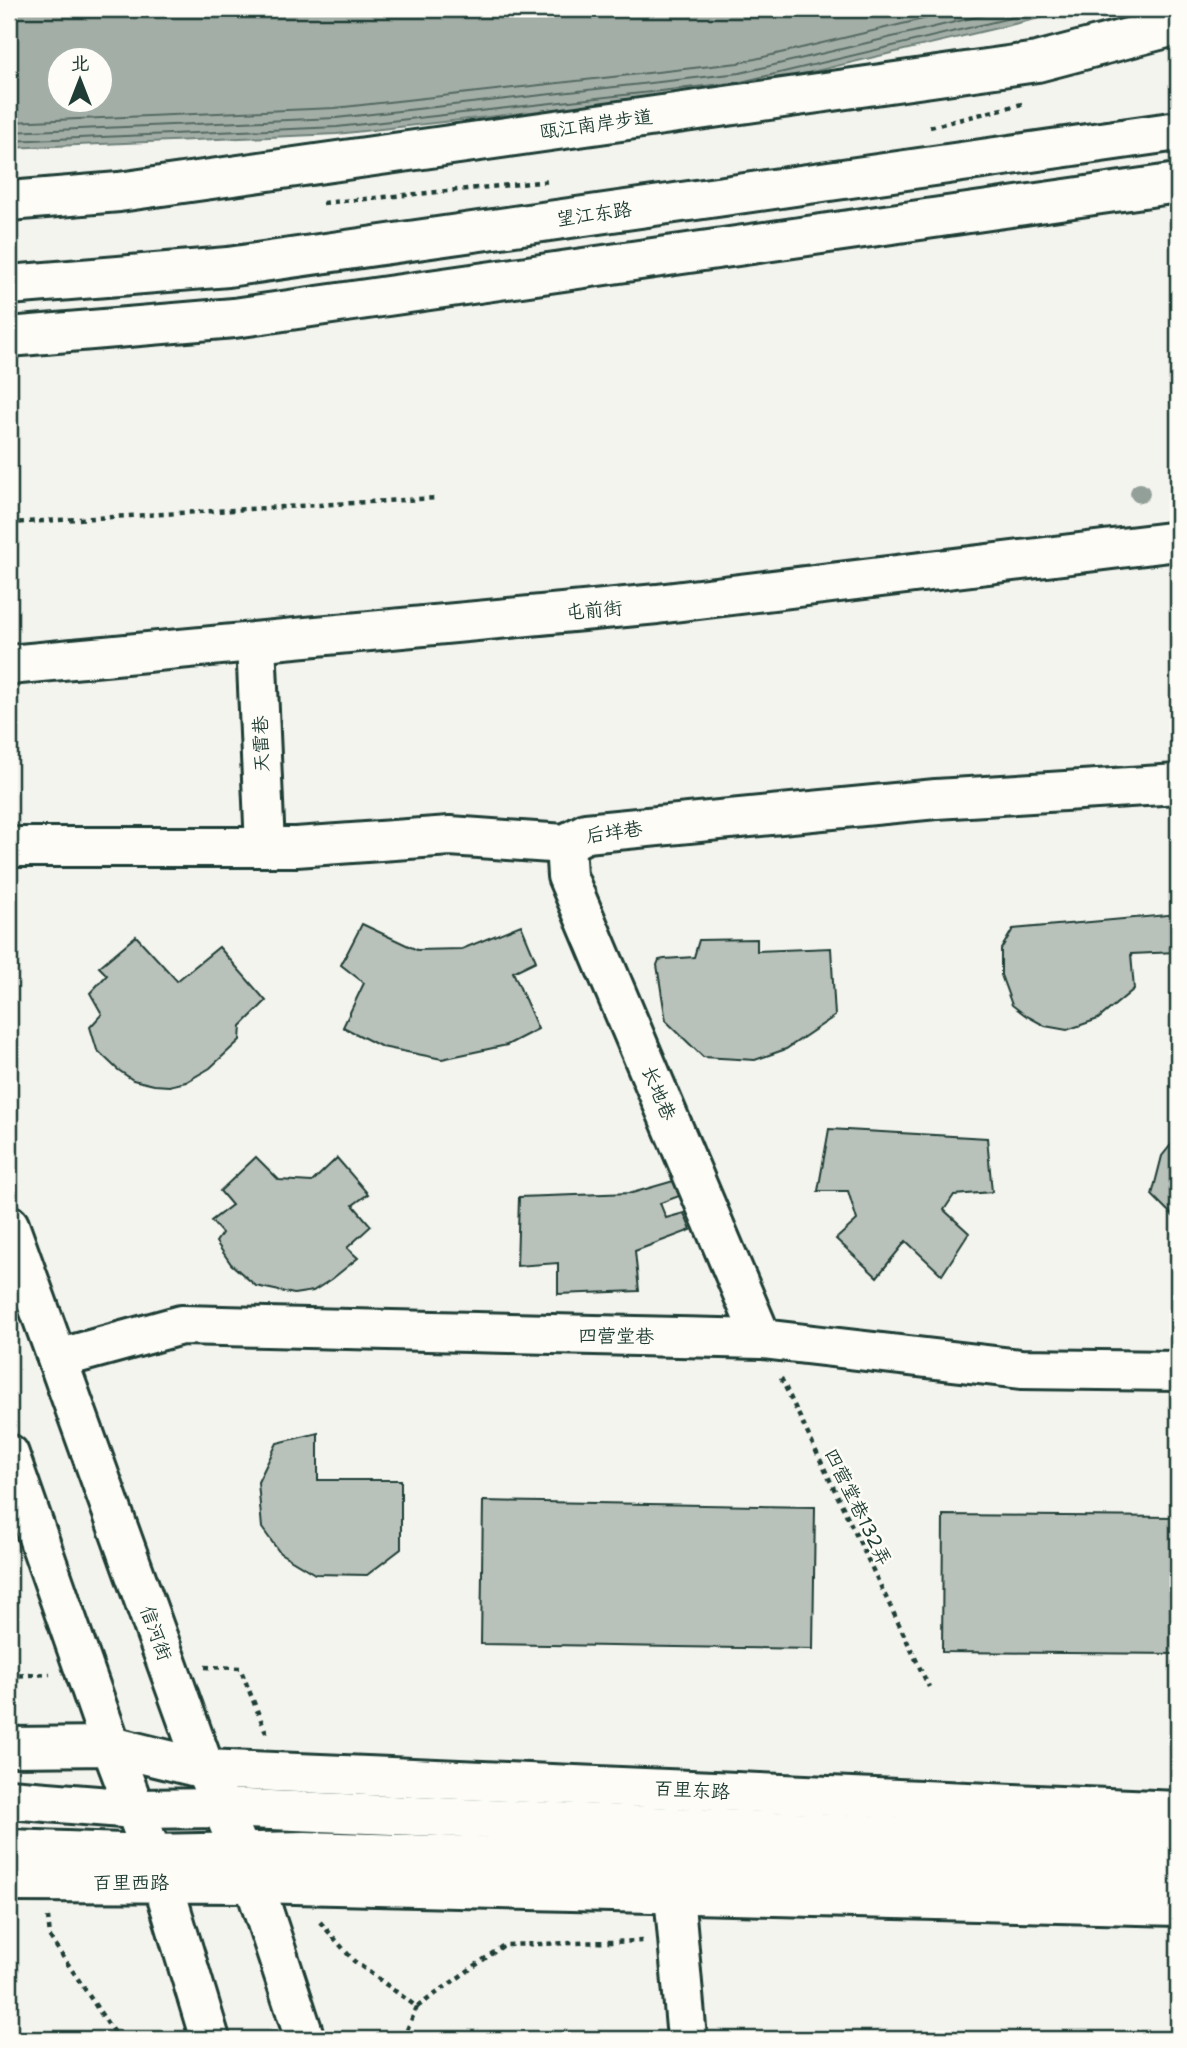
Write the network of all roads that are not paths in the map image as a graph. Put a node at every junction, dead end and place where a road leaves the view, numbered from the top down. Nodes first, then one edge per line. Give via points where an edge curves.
1 (1178, 25) edge
2 (1178, 131) edge
3 (1178, 183) edge
4 (9, 201) edge
5 (9, 285) edge
6 (9, 337) edge
7 (1178, 541) edge
8 (257, 642) junction
9 (9, 666) edge
10 (1178, 784) edge
11 (565, 844) junction
12 (9, 847) edge
13 (265, 847) junction
14 (9, 1225) edge
15 (762, 1339) junction
16 (57, 1359) junction
17 (1178, 1371) edge
18 (9, 1454) edge
19 (111, 1746) junction
20 (9, 1747) edge
21 (205, 1769) junction
22 (9, 1800) edge
23 (223, 1808) junction
24 (135, 1809) junction
25 (1178, 1811) edge
26 (1178, 1848) edge
27 (9, 1849) edge
28 (157, 1868) junction
29 (248, 1868) junction
30 (1178, 1877) edge
31 (9, 1882) edge
32 (674, 1894) junction
33 (1178, 1906) edge
34 (210, 2039) edge
35 (305, 2039) edge
36 (687, 2039) edge

1 - 4 main road, 瓯江南岸步道 via 1037,62 119,192
2 - 5 main road, 望江东路 via 228,267
3 - 6 main road via 234,318
7 - 8 main road, 屯前街 via 657,604
8 - 9 main road, 屯前街
8 - 13 main road, 天雷巷
10 - 11 main road, 后垟巷 via 936,799 586,833
11 - 13 main road, 后垟巷 via 450,836
11 - 15 main road, 长地巷 via 567,876
12 - 13 main road, 后垟巷
14 - 16 main road, 信河街
15 - 16 main road, 四营堂巷 via 181,1325
15 - 17 main road, 四营堂巷 via 1021,1369
16 - 21 main road, 信河街
18 - 19 main road
19 - 20 main road
19 - 21 main road
19 - 24 main road
21 - 23 main road, 信河街
21 - 25 main road, 百里东路
22 - 24 main road
23 - 24 main road
23 - 26 main road
23 - 29 main road, 信河街
24 - 28 main road
27 - 28 main road
28 - 29 main road, 百里西路
28 - 31 main road, 百里西路
28 - 34 main road
29 - 30 main road via 346,1852
29 - 32 main road
29 - 35 main road, 信河街
32 - 33 main road
32 - 36 main road

